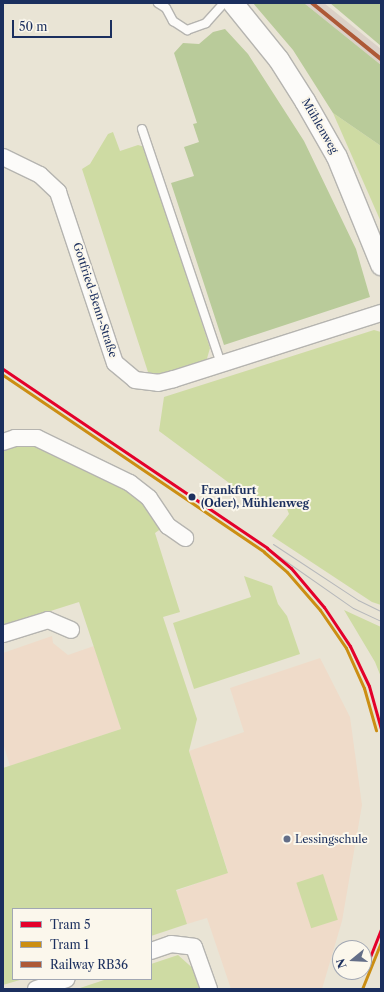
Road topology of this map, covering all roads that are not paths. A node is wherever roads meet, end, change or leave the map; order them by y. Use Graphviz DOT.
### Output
graph roads {
  1 [pos="158,3"];
  2 [pos="224,3"];
  3 [pos="233,3"];
  4 [pos="142,129"];
  5 [pos="3,157"];
  6 [pos="381,264"];
  7 [pos="381,313"];
  8 [pos="222,364"];
  9 [pos="3,442"];
  10 [pos="185,538"];
  11 [pos="71,630"];
  12 [pos="3,634"];
  13 [pos="152,950"];
  14 [pos="63,980"];
  15 [pos="36,989"];
  16 [pos="209,989"];
  1 -- 2 [label="lane"];
  3 -- 6 [label="street, Mühlenweg"];
  4 -- 8 [label="lane"];
  5 -- 8 [label="street, Gottfried-Benn-Straße"];
  7 -- 8 [label="street, Gottfried-Benn-Straße"];
  9 -- 10 [label="street"];
  11 -- 12 [label="street"];
  13 -- 16 [label="street"];
  14 -- 15 [label="street"];
}
